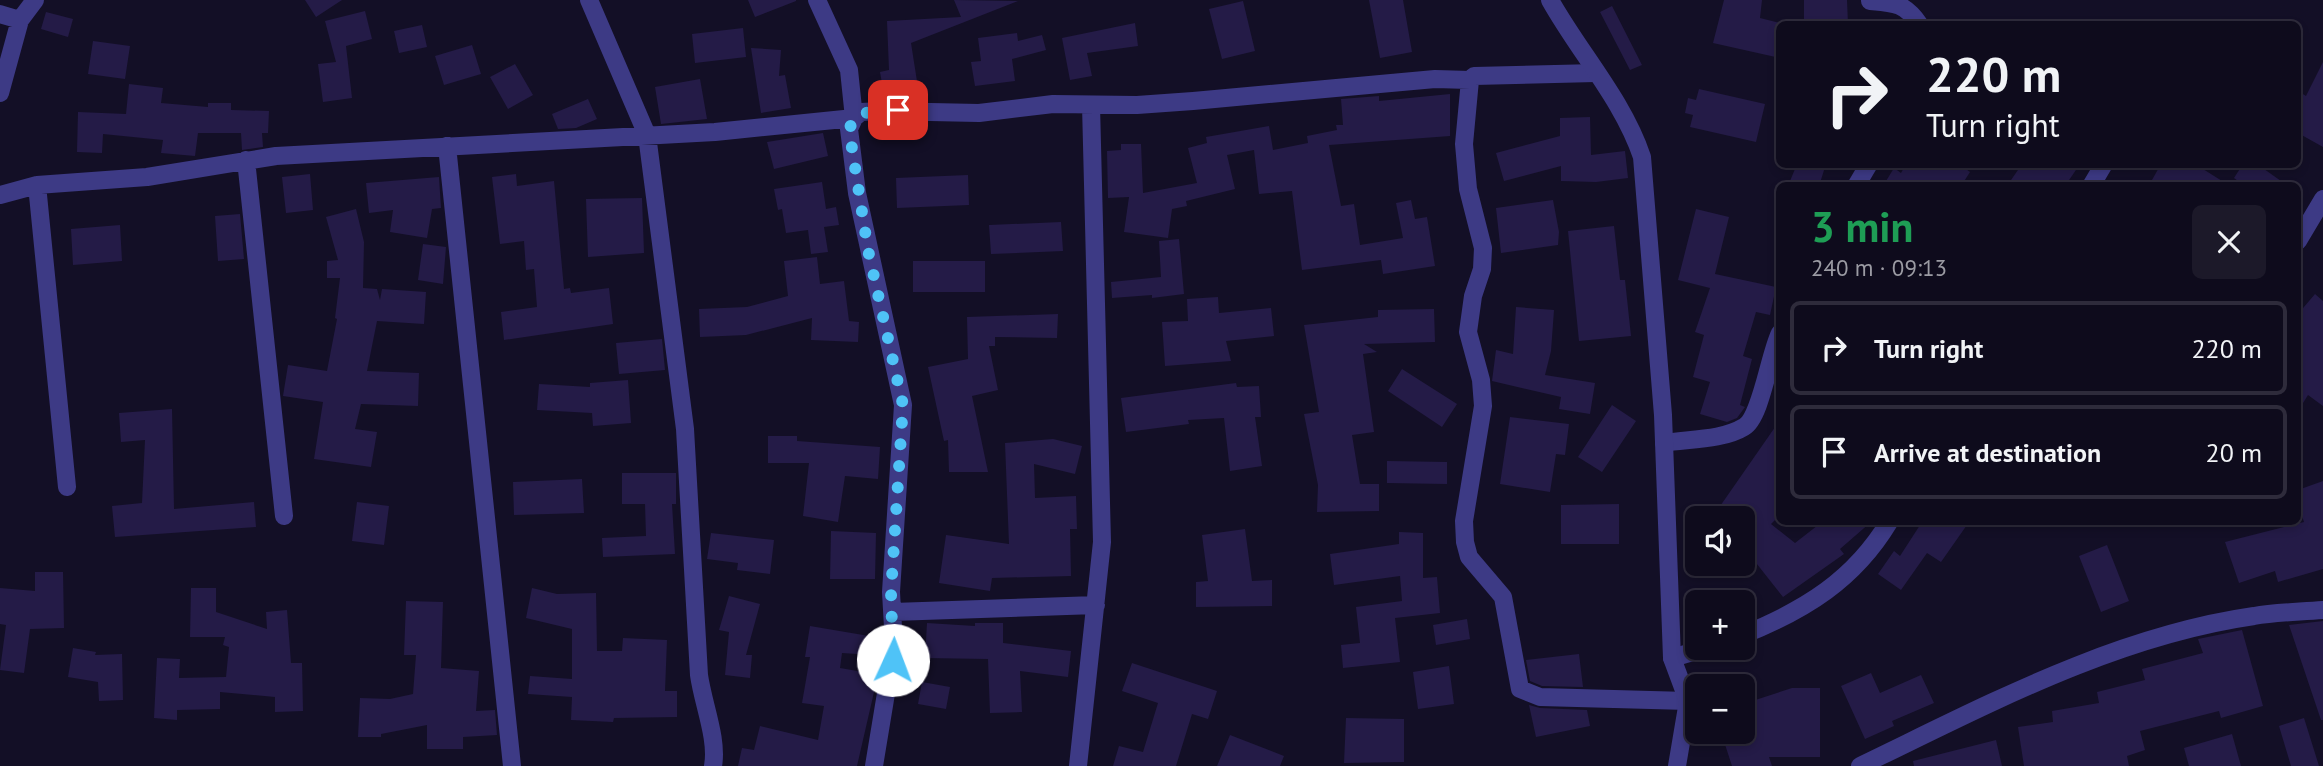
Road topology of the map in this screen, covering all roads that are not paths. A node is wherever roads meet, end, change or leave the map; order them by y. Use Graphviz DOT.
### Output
graph roads {
  1 [pos="35,0"];
  2 [pos="589,0"];
  3 [pos="817,0"];
  4 [pos="1550,0"];
  5 [pos="1870,1"];
  6 [pos="0,14"];
  7 [pos="20,20"];
  8 [pos="1917,21"];
  9 [pos="1596,73"];
  10 [pos="1470,80"];
  11 [pos="0,93"];
  12 [pos="1091,105"];
  13 [pos="854,118"];
  14 [pos="648,135"];
  15 [pos="447,146"];
  16 [pos="246,160"];
  17 [pos="37,185"];
  18 [pos="0,195"];
  19 [pos="2323,199"];
  20 [pos="2301,236"];
  21 [pos="1776,340"];
  22 [pos="1664,443"];
  23 [pos="67,487"];
  24 [pos="284,516"];
  25 [pos="1887,525"];
  26 [pos="1096,605"];
  27 [pos="2323,610"];
  28 [pos="893,612"];
  29 [pos="1755,630"];
  30 [pos="1685,655"];
  31 [pos="1672,659"];
  32 [pos="1685,693"];
  33 [pos="1685,701"];
  34 [pos="1685,719"];
  35 [pos="512,766"];
  36 [pos="713,766"];
  37 [pos="874,766"];
  38 [pos="1079,766"];
  39 [pos="1677,766"];
  40 [pos="1860,766"];
  1 -- 7 [label="street"];
  2 -- 14 [label="street"];
  3 -- 13 [label="street"];
  4 -- 9 [label="street"];
  5 -- 8 [label="street"];
  6 -- 7 [label="street"];
  7 -- 11 [label="street"];
  9 -- 10 [label="street"];
  9 -- 22 [label="street"];
  10 -- 12 [label="street"];
  10 -- 33 [label="street"];
  12 -- 13 [label="street"];
  12 -- 26 [label="street"];
  13 -- 14 [label="street"];
  13 -- 28 [label="street"];
  14 -- 15 [label="street"];
  14 -- 36 [label="street"];
  15 -- 16 [label="street"];
  15 -- 35 [label="street"];
  16 -- 17 [label="street"];
  16 -- 24 [label="street"];
  17 -- 18 [label="street"];
  17 -- 23 [label="street"];
  19 -- 20 [label="street"];
  21 -- 22 [label="street"];
  22 -- 31 [label="street"];
  25 -- 29 [label="street"];
  26 -- 28 [label="street"];
  26 -- 38 [label="street"];
  27 -- 40 [label="street"];
  28 -- 37 [label="street"];
  30 -- 31 [label="street"];
  31 -- 32 [label="street"];
  34 -- 39 [label="street"];
}
